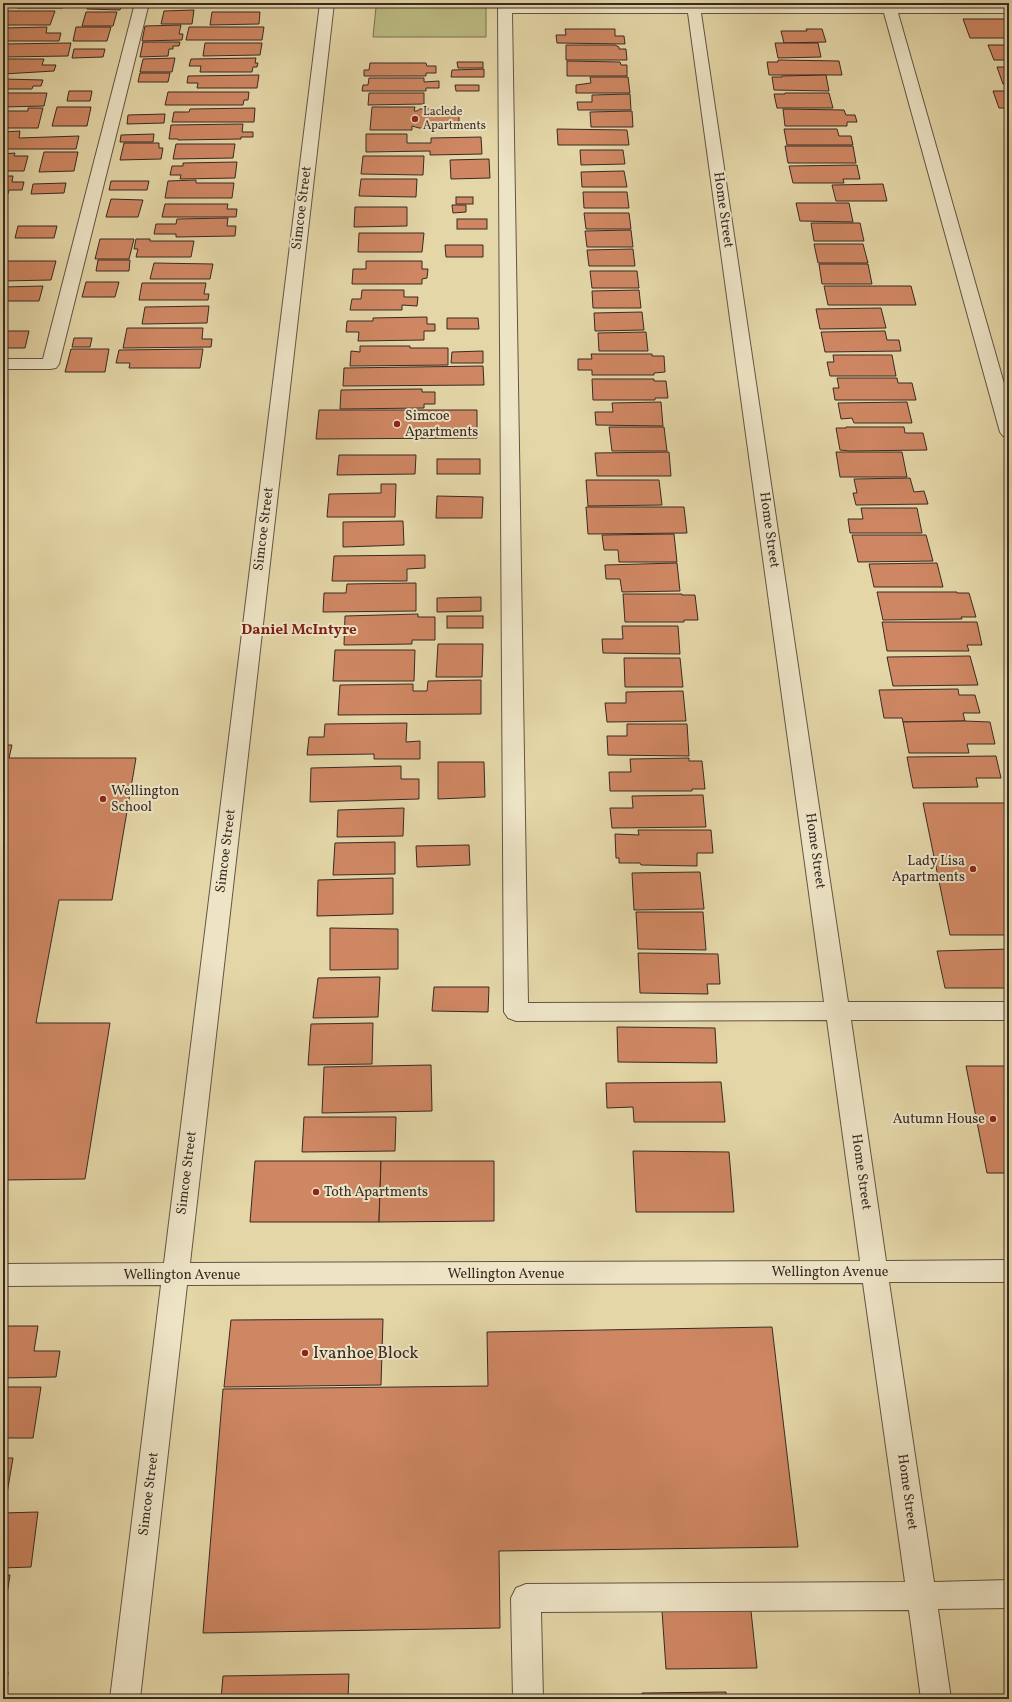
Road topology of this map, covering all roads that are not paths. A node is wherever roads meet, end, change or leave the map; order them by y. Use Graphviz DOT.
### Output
graph roads {
  1 [pos="142,3"];
  2 [pos="327,3"];
  3 [pos="694,6"];
  4 [pos="890,9"];
  5 [pos="1009,9"];
  6 [pos="3,364"];
  7 [pos="1009,432"];
  8 [pos="1009,1011"];
  9 [pos="838,1012"];
  10 [pos="1009,1271"];
  11 [pos="875,1272"];
  12 [pos="3,1275"];
  13 [pos="175,1275"];
  14 [pos="1009,1594"];
  15 [pos="922,1596"];
  16 [pos="125,1699"];
  17 [pos="528,1699"];
  18 [pos="936,1699"];
  1 -- 6 [label="street"];
  2 -- 13 [label="street, Simcoe Street"];
  3 -- 4 [label="street"];
  3 -- 9 [label="street, Home Street"];
  3 -- 9 [label="street"];
  4 -- 5 [label="street"];
  4 -- 7 [label="street"];
  8 -- 9 [label="street"];
  9 -- 11 [label="street, Home Street"];
  10 -- 11 [label="street, Wellington Avenue"];
  11 -- 13 [label="street, Wellington Avenue"];
  11 -- 15 [label="street, Home Street"];
  12 -- 13 [label="street, Wellington Avenue"];
  13 -- 16 [label="street, Simcoe Street"];
  14 -- 15 [label="street"];
  15 -- 17 [label="street"];
  15 -- 18 [label="street, Home Street"];
}
